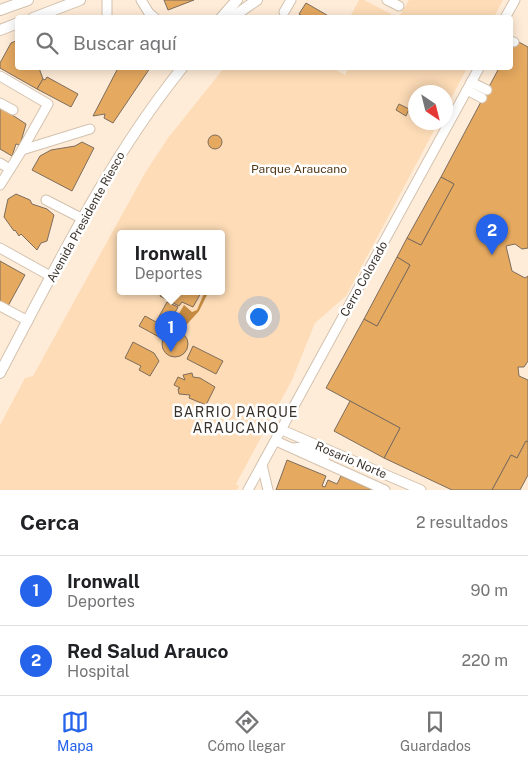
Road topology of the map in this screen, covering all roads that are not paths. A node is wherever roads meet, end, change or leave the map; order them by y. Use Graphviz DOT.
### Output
graph roads {
  1 [pos="28,0"];
  2 [pos="80,0"];
  3 [pos="107,0"];
  4 [pos="141,0"];
  5 [pos="238,0"];
  6 [pos="257,0"];
  7 [pos="291,0"];
  8 [pos="387,0"];
  9 [pos="515,0"];
  10 [pos="14,3"];
  11 [pos="399,6"];
  12 [pos="0,10"];
  13 [pos="284,12"];
  14 [pos="41,15"];
  15 [pos="108,15"];
  16 [pos="150,15"];
  17 [pos="224,15"];
  18 [pos="235,15"];
  19 [pos="507,15"];
  20 [pos="15,24"];
  21 [pos="0,30"];
  22 [pos="180,70"];
  23 [pos="478,70"];
  24 [pos="0,76"];
  25 [pos="469,86"];
  26 [pos="485,94"];
  27 [pos="0,103"];
  28 [pos="12,110"];
  29 [pos="90,129"];
  30 [pos="22,150"];
  31 [pos="0,163"];
  32 [pos="10,169"];
  33 [pos="0,185"];
  34 [pos="46,200"];
  35 [pos="83,220"];
  36 [pos="0,248"];
  37 [pos="52,277"];
  38 [pos="0,306"];
  39 [pos="28,321"];
  40 [pos="0,373"];
  41 [pos="282,430"];
  42 [pos="276,441"];
  43 [pos="290,448"];
  44 [pos="329,454"];
  45 [pos="262,465"];
  46 [pos="366,472"];
  47 [pos="248,490"];
  48 [pos="268,490"];
  49 [pos="385,490"];
  50 [pos="420,490"];
  1 -- 10 [label="main road"];
  2 -- 14 [label="main road"];
  3 -- 15 [label="street"];
  4 -- 16 [label="street"];
  5 -- 17 [label="main road"];
  6 -- 18 [label="main road"];
  7 -- 13 [label="street"];
  8 -- 11 [label="street"];
  9 -- 19 [label="street"];
  10 -- 12 [label="main road"];
  20 -- 21 [label="main road"];
  22 -- 35 [label="main road, Avenida Presidente Riesco"];
  23 -- 25 [label="street, Cerro Colorado"];
  24 -- 30 [label="street"];
  25 -- 26 [label="street"];
  25 -- 41 [label="street, Cerro Colorado"];
  27 -- 28 [label="street"];
  29 -- 30 [label="street"];
  30 -- 32 [label="street"];
  31 -- 32 [label="street"];
  32 -- 33 [label="street"];
  34 -- 35 [label="street"];
  35 -- 37 [label="main road, Avenida Presidente Riesco"];
  36 -- 37 [label="street"];
  37 -- 39 [label="main road, Avenida Presidente Riesco"];
  38 -- 39 [label="street"];
  39 -- 40 [label="main road, Avenida Presidente Riesco"];
  41 -- 42 [label="street, Cerro Colorado"];
  41 -- 44 [label="street, Rosario Norte"];
  42 -- 43 [label="street, Rosario Norte"];
  42 -- 45 [label="street, Cerro Colorado"];
  43 -- 44 [label="street"];
  43 -- 49 [label="street, Rosario Norte"];
  44 -- 46 [label="street"];
  44 -- 50 [label="street, Rosario Norte"];
  45 -- 47 [label="street, Cerro Colorado"];
  45 -- 48 [label="street"];
}
